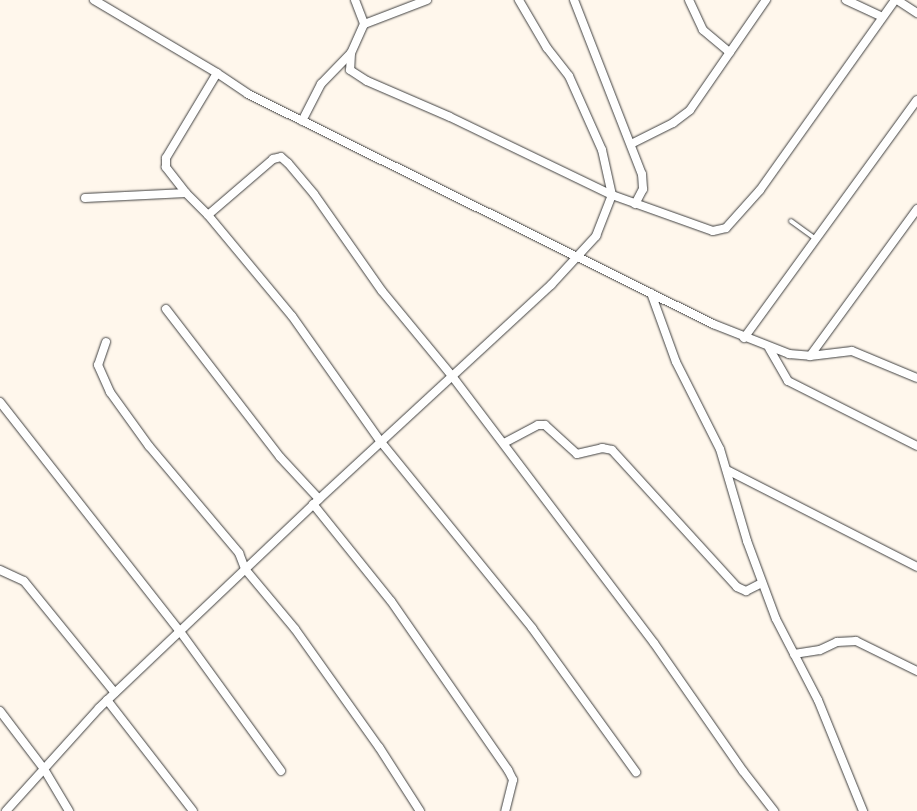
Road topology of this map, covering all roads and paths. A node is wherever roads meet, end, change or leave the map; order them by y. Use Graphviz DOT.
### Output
graph roads {
  1 [pos="94,0"];
  2 [pos="355,0"];
  3 [pos="427,0"];
  4 [pos="519,0"];
  5 [pos="574,0"];
  6 [pos="689,0"];
  7 [pos="766,0"];
  8 [pos="846,0"];
  9 [pos="896,0"];
  10 [pos="917,13"];
  11 [pos="882,17"];
  12 [pos="364,24"];
  13 [pos="351,52"];
  14 [pos="730,53"];
  15 [pos="333,70"];
  16 [pos="350,70"];
  17 [pos="217,72"];
  18 [pos="917,100"];
  19 [pos="302,121"];
  20 [pos="631,144"];
  21 [pos="186,193"];
  22 [pos="612,195"];
  23 [pos="85,198"];
  24 [pos="635,204"];
  25 [pos="917,210"];
  26 [pos="208,215"];
  27 [pos="791,221"];
  28 [pos="818,240"];
  29 [pos="580,258"];
  30 [pos="651,293"];
  31 [pos="166,310"];
  32 [pos="744,338"];
  33 [pos="106,342"];
  34 [pos="769,348"];
  35 [pos="810,356"];
  36 [pos="452,376"];
  37 [pos="917,377"];
  38 [pos="0,402"];
  39 [pos="381,442"];
  40 [pos="504,443"];
  41 [pos="917,446"];
  42 [pos="727,470"];
  43 [pos="316,501"];
  44 [pos="917,567"];
  45 [pos="245,569"];
  46 [pos="0,570"];
  47 [pos="762,583"];
  48 [pos="179,630"];
  49 [pos="794,654"];
  50 [pos="917,670"];
  51 [pos="115,693"];
  52 [pos="107,700"];
  53 [pos="0,711"];
  54 [pos="44,769"];
  55 [pos="281,771"];
  56 [pos="636,772"];
  57 [pos="6,811"];
  58 [pos="69,811"];
  59 [pos="193,811"];
  60 [pos="420,811"];
  61 [pos="505,811"];
  62 [pos="774,811"];
  63 [pos="863,811"];
  1 -- 17 [label="street"];
  2 -- 12 [label="street"];
  3 -- 12 [label="street"];
  4 -- 22 [label="street"];
  5 -- 20 [label="street"];
  6 -- 14 [label="street"];
  7 -- 14 [label="street"];
  8 -- 11 [label="street"];
  9 -- 10 [label="street"];
  9 -- 11 [label="street"];
  11 -- 24 [label="street"];
  12 -- 13 [label="street"];
  13 -- 15 [label="street"];
  13 -- 16 [label="street"];
  14 -- 20 [label="street"];
  15 -- 16 [label="street"];
  15 -- 19 [label="street"];
  16 -- 22 [label="street"];
  17 -- 19 [label="street"];
  17 -- 21 [label="street"];
  18 -- 28 [label="street"];
  19 -- 29 [label="street"];
  20 -- 24 [label="street"];
  21 -- 23 [label="street"];
  21 -- 26 [label="street"];
  22 -- 24 [label="street"];
  22 -- 29 [label="street"];
  25 -- 35 [label="street"];
  26 -- 36 [label="street"];
  26 -- 39 [label="street"];
  27 -- 28 [label="lane"];
  28 -- 32 [label="street"];
  29 -- 30 [label="street"];
  29 -- 36 [label="street"];
  30 -- 32 [label="street"];
  30 -- 42 [label="street"];
  31 -- 43 [label="street"];
  32 -- 34 [label="street"];
  33 -- 45 [label="street"];
  34 -- 35 [label="street"];
  34 -- 41 [label="street"];
  35 -- 37 [label="street"];
  36 -- 39 [label="street"];
  36 -- 40 [label="street"];
  38 -- 48 [label="street"];
  39 -- 43 [label="street"];
  39 -- 56 [label="street"];
  40 -- 47 [label="street"];
  40 -- 62 [label="street"];
  42 -- 44 [label="street"];
  42 -- 47 [label="street"];
  43 -- 45 [label="street"];
  43 -- 61 [label="street"];
  45 -- 48 [label="street"];
  45 -- 60 [label="street"];
  46 -- 51 [label="street"];
  47 -- 49 [label="street"];
  48 -- 51 [label="street"];
  48 -- 55 [label="street"];
  49 -- 50 [label="street"];
  49 -- 63 [label="street"];
  51 -- 52 [label="street"];
  52 -- 54 [label="street"];
  52 -- 59 [label="street"];
  53 -- 54 [label="street"];
  54 -- 57 [label="street"];
  54 -- 58 [label="street"];
}
